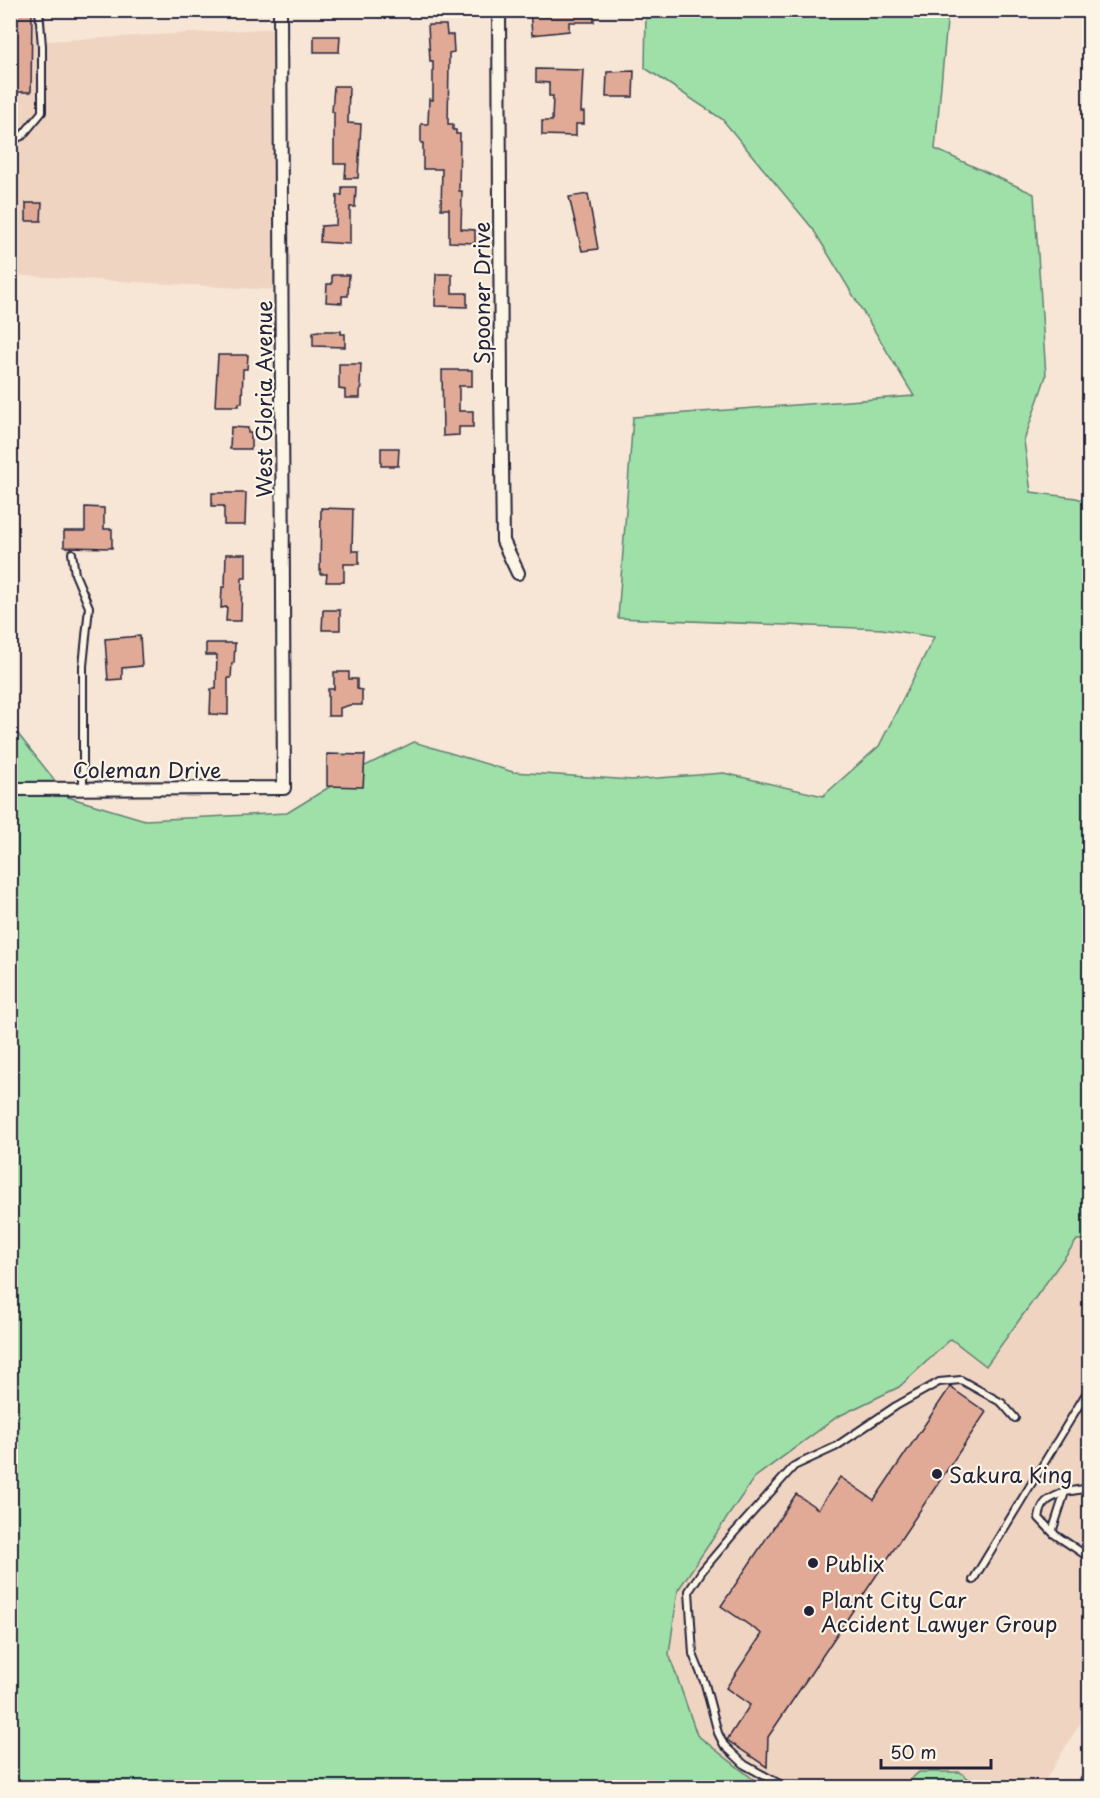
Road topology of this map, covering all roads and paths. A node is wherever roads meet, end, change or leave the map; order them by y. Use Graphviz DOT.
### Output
graph roads {
  1 [pos="39,10"];
  2 [pos="280,10"];
  3 [pos="499,10"];
  4 [pos="10,141"];
  5 [pos="72,553"];
  6 [pos="518,573"];
  7 [pos="83,788"];
  8 [pos="284,788"];
  9 [pos="10,789"];
  10 [pos="1089,1387"];
  11 [pos="1015,1418"];
  12 [pos="1089,1488"];
  13 [pos="1065,1492"];
  14 [pos="1054,1533"];
  15 [pos="1089,1558"];
  16 [pos="973,1580"];
  17 [pos="1089,1782"];
  18 [pos="783,1786"];
  19 [pos="1086,1788"];
  1 -- 4 [label="lane"];
  2 -- 8 [label="street, West Gloria Avenue"];
  3 -- 6 [label="street, Spooner Drive"];
  5 -- 7 [label="lane"];
  7 -- 8 [label="street, Coleman Drive"];
  7 -- 9 [label="street, Coleman Drive"];
  10 -- 16 [label="lane"];
  11 -- 18 [label="lane"];
  12 -- 13 [label="lane"];
  13 -- 14 [label="lane"];
  13 -- 14 [label="lane"];
  14 -- 15 [label="lane"];
  17 -- 19 [label="main road"];
}
